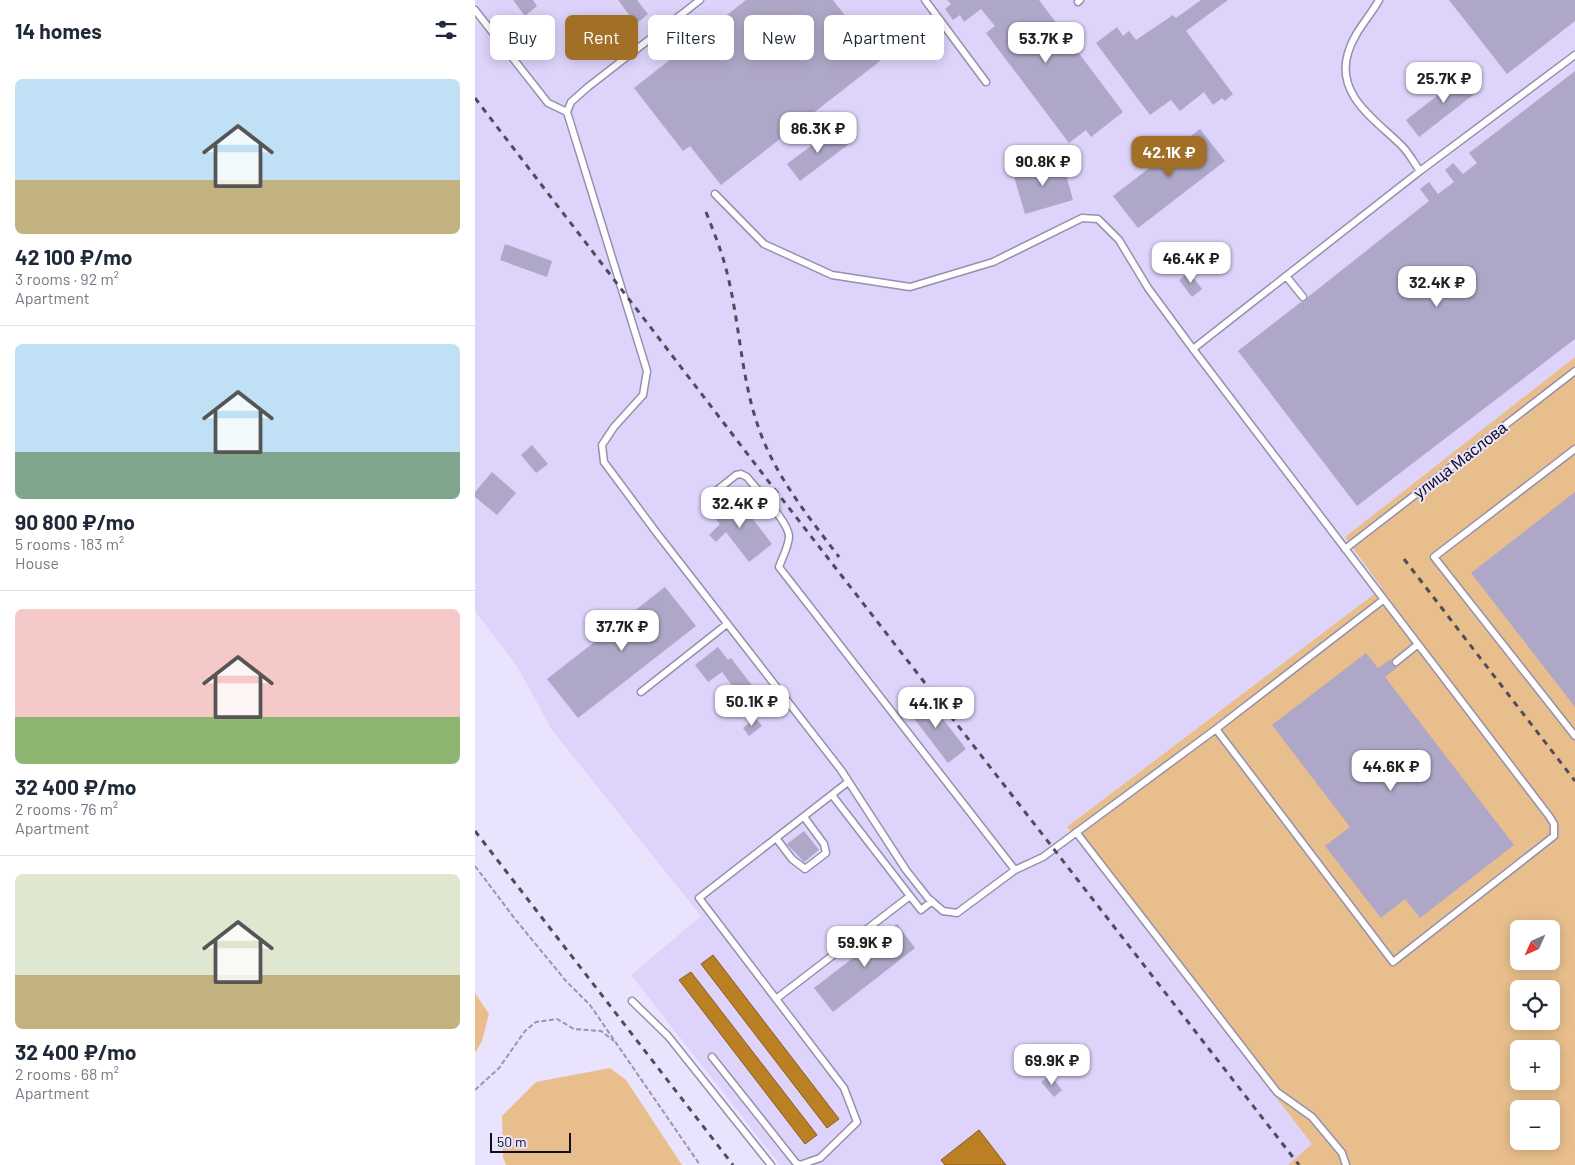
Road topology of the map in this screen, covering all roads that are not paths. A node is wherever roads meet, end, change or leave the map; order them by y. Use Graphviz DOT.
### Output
graph roads {
  1 [pos="700,0"];
  2 [pos="925,0"];
  3 [pos="1379,0"];
  4 [pos="475,10"];
  5 [pos="1575,55"];
  6 [pos="986,82"];
  7 [pos="567,112"];
  8 [pos="1420,171"];
  9 [pos="715,194"];
  10 [pos="1286,276"];
  11 [pos="1303,297"];
  12 [pos="1193,349"];
  13 [pos="1575,371"];
  14 [pos="1575,448"];
  15 [pos="711,495"];
  16 [pos="1345,549"];
  17 [pos="1383,600"];
  18 [pos="727,624"];
  19 [pos="1417,645"];
  20 [pos="1396,662"];
  21 [pos="641,692"];
  22 [pos="1216,729"];
  23 [pos="1575,736"];
  24 [pos="848,782"];
  25 [pos="832,795"];
  26 [pos="804,816"];
  27 [pos="1076,832"];
  28 [pos="776,838"];
  29 [pos="1015,870"];
  30 [pos="909,896"];
  31 [pos="932,902"];
  32 [pos="776,999"];
  33 [pos="632,1001"];
  34 [pos="711,1057"];
  35 [pos="771,1165"];
  36 [pos="1346,1165"];
  1 -- 7 [label="lane"];
  2 -- 6 [label="lane"];
  3 -- 8 [label="lane"];
  4 -- 7 [label="lane"];
  5 -- 8 [label="lane"];
  7 -- 18 [label="lane"];
  8 -- 10 [label="lane"];
  9 -- 12 [label="lane"];
  10 -- 11 [label="lane"];
  10 -- 12 [label="lane"];
  12 -- 16 [label="lane"];
  13 -- 16 [label="lane, улица Маслова"];
  14 -- 23 [label="lane"];
  15 -- 29 [label="lane"];
  16 -- 17 [label="lane"];
  17 -- 19 [label="lane"];
  17 -- 22 [label="lane"];
  18 -- 21 [label="lane"];
  18 -- 24 [label="lane"];
  19 -- 20 [label="lane"];
  19 -- 22 [label="lane"];
  22 -- 27 [label="lane"];
  24 -- 25 [label="lane"];
  24 -- 31 [label="lane"];
  25 -- 26 [label="lane"];
  25 -- 30 [label="lane"];
  26 -- 28 [label="lane"];
  26 -- 28 [label="lane"];
  27 -- 29 [label="lane"];
  27 -- 36 [label="lane"];
  28 -- 32 [label="lane"];
  29 -- 31 [label="lane"];
  30 -- 31 [label="lane"];
  30 -- 32 [label="lane"];
  32 -- 34 [label="lane"];
  33 -- 35 [label="lane"];
}
